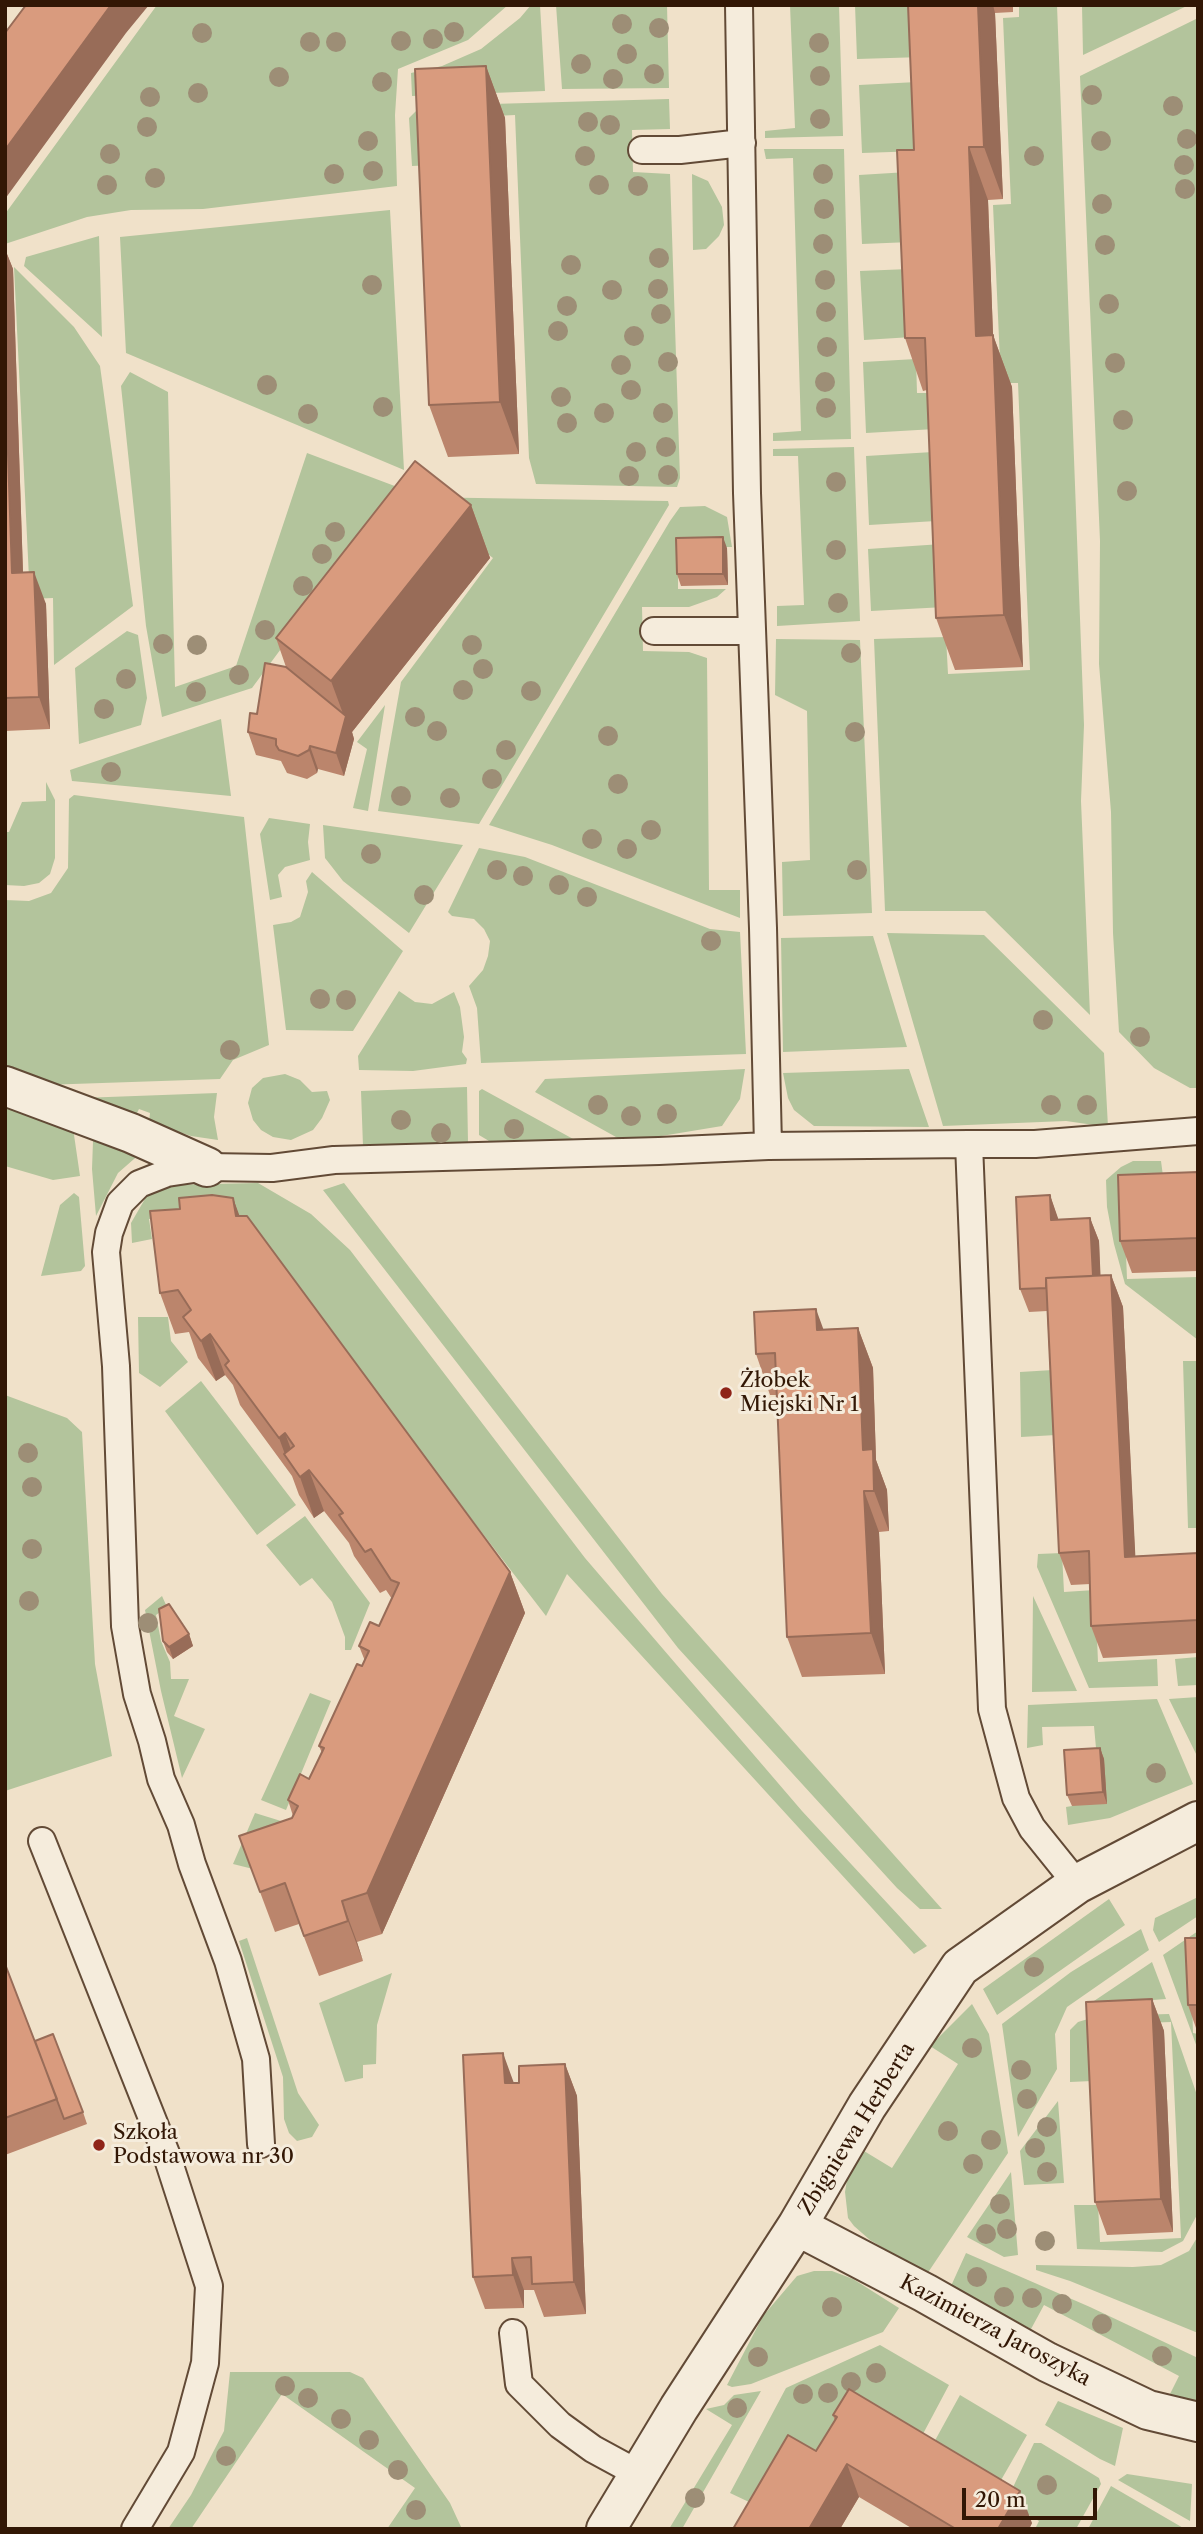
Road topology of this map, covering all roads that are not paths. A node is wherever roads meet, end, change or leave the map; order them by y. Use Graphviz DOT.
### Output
graph roads {
  1 [pos="739,5"];
  2 [pos="742,143"];
  3 [pos="642,150"];
  4 [pos="654,631"];
  5 [pos="751,631"];
  6 [pos="5,1086"];
  7 [pos="1198,1131"];
  8 [pos="969,1144"];
  9 [pos="768,1146"];
  10 [pos="207,1167"];
  11 [pos="1198,1821"];
  12 [pos="42,1841"];
  13 [pos="1077,1884"];
  14 [pos="261,2144"];
  15 [pos="797,2226"];
  16 [pos="513,2333"];
  17 [pos="1198,2422"];
  18 [pos="639,2474"];
  19 [pos="135,2529"];
  20 [pos="606,2529"];
  1 -- 2 [label="lane"];
  2 -- 3 [label="lane"];
  2 -- 5 [label="lane"];
  4 -- 5 [label="lane"];
  5 -- 9 [label="lane"];
  6 -- 10 [label="street"];
  7 -- 8 [label="lane"];
  8 -- 9 [label="lane"];
  8 -- 13 [label="lane"];
  9 -- 10 [label="lane"];
  10 -- 14 [label="lane"];
  11 -- 13 [label="street, Zbigniewa Herberta"];
  12 -- 19 [label="lane"];
  13 -- 15 [label="street, Zbigniewa Herberta"];
  15 -- 17 [label="street, Kazimierza Jaroszyka"];
  15 -- 18 [label="street, Zbigniewa Herberta"];
  16 -- 18 [label="lane"];
  18 -- 20 [label="street, Zbigniewa Herberta"];
}
